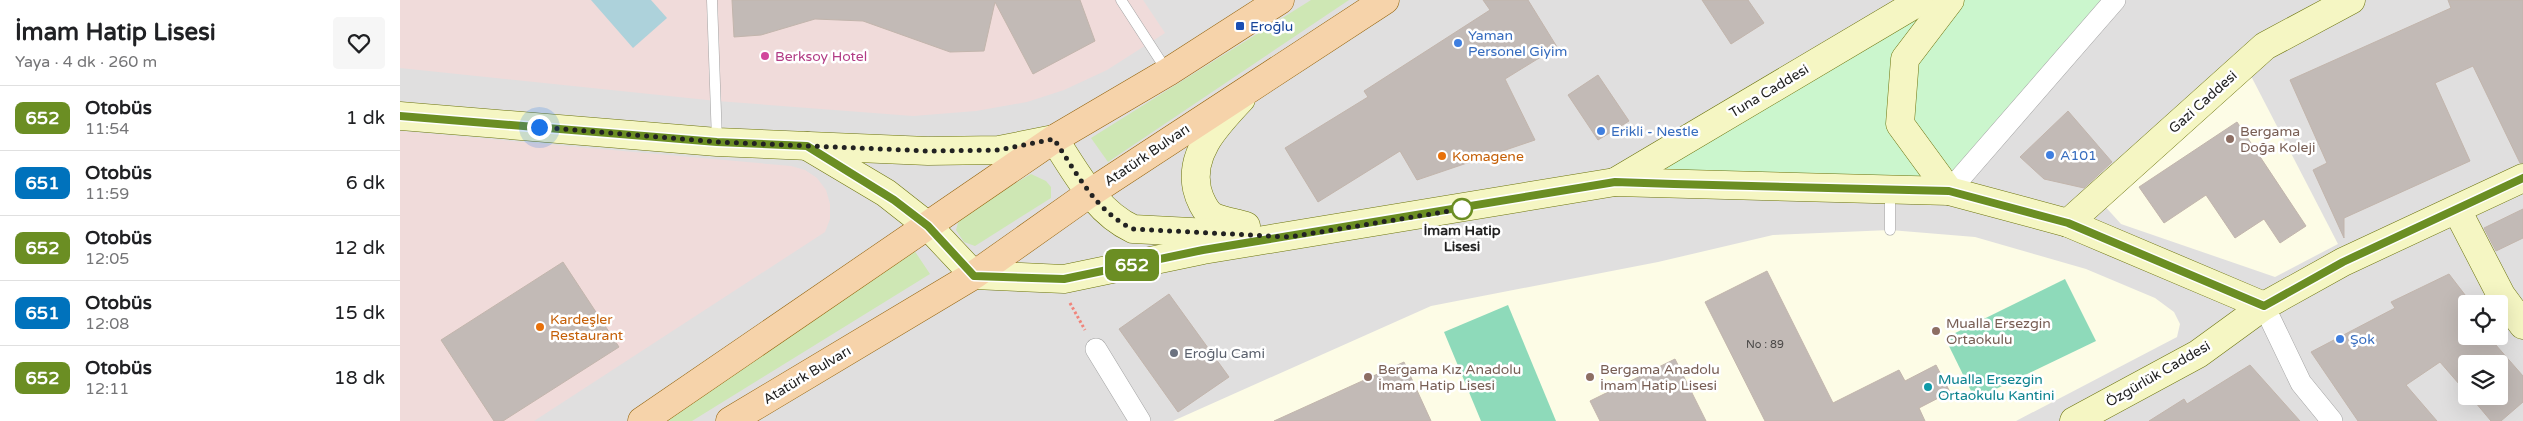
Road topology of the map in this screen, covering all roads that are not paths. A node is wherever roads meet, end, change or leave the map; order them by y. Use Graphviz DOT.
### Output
graph roads {
  1 [pos="712,0"];
  2 [pos="1122,0"];
  3 [pos="1280,0"];
  4 [pos="1385,0"];
  5 [pos="1922,0"];
  6 [pos="1950,0"];
  7 [pos="2115,0"];
  8 [pos="2351,0"];
  9 [pos="1168,72"];
  10 [pos="1255,83"];
  11 [pos="400,116"];
  12 [pos="1054,139"];
  13 [pos="717,142"];
  14 [pos="807,146"];
  15 [pos="2523,178"];
  16 [pos="1615,182"];
  17 [pos="1890,189"];
  18 [pos="1949,191"];
  19 [pos="1090,193"];
  20 [pos="2457,210"];
  21 [pos="2068,223"];
  22 [pos="928,226"];
  23 [pos="1890,230"];
  24 [pos="1289,237"];
  25 [pos="974,276"];
  26 [pos="2264,306"];
  27 [pos="2523,326"];
  28 [pos="1096,349"];
  29 [pos="642,421"];
  30 [pos="730,421"];
  31 [pos="1140,421"];
  32 [pos="2074,421"];
  33 [pos="2332,421"];
  1 -- 13 [label="lane"];
  2 -- 9 [label="lane"];
  3 -- 9 [label="main road"];
  4 -- 10 [label="main road, Atatürk Bulvarı"];
  5 -- 16 [label="main road, Tuna Caddesi"];
  6 -- 18 [label="main road"];
  7 -- 18 [label="street"];
  8 -- 21 [label="main road, Gazi Caddesi"];
  9 -- 12 [label="main road"];
  10 -- 19 [label="main road, Atatürk Bulvarı"];
  10 -- 24 [label="main road"];
  11 -- 13 [label="main road"];
  12 -- 14 [label="main road"];
  12 -- 19 [label="main road, Tuna Caddesi"];
  12 -- 22 [label="main road"];
  13 -- 14 [label="main road"];
  14 -- 22 [label="main road"];
  15 -- 20 [label="main road, Özgürlük Caddesi"];
  16 -- 17 [label="main road, Tuna Caddesi"];
  16 -- 24 [label="main road, Tuna Caddesi"];
  17 -- 18 [label="main road, Tuna Caddesi"];
  17 -- 23 [label="lane"];
  18 -- 21 [label="main road, Tuna Caddesi"];
  19 -- 24 [label="main road, Tuna Caddesi"];
  19 -- 25 [label="main road, Atatürk Bulvarı"];
  20 -- 26 [label="main road, Özgürlük Caddesi"];
  20 -- 27 [label="main road"];
  21 -- 26 [label="main road, Tuna Caddesi"];
  22 -- 25 [label="main road"];
  22 -- 29 [label="main road"];
  24 -- 25 [label="main road, Tuna Caddesi"];
  25 -- 30 [label="main road, Atatürk Bulvarı"];
  26 -- 32 [label="main road, Özgürlük Caddesi"];
  26 -- 33 [label="street"];
  28 -- 31 [label="street"];
}
